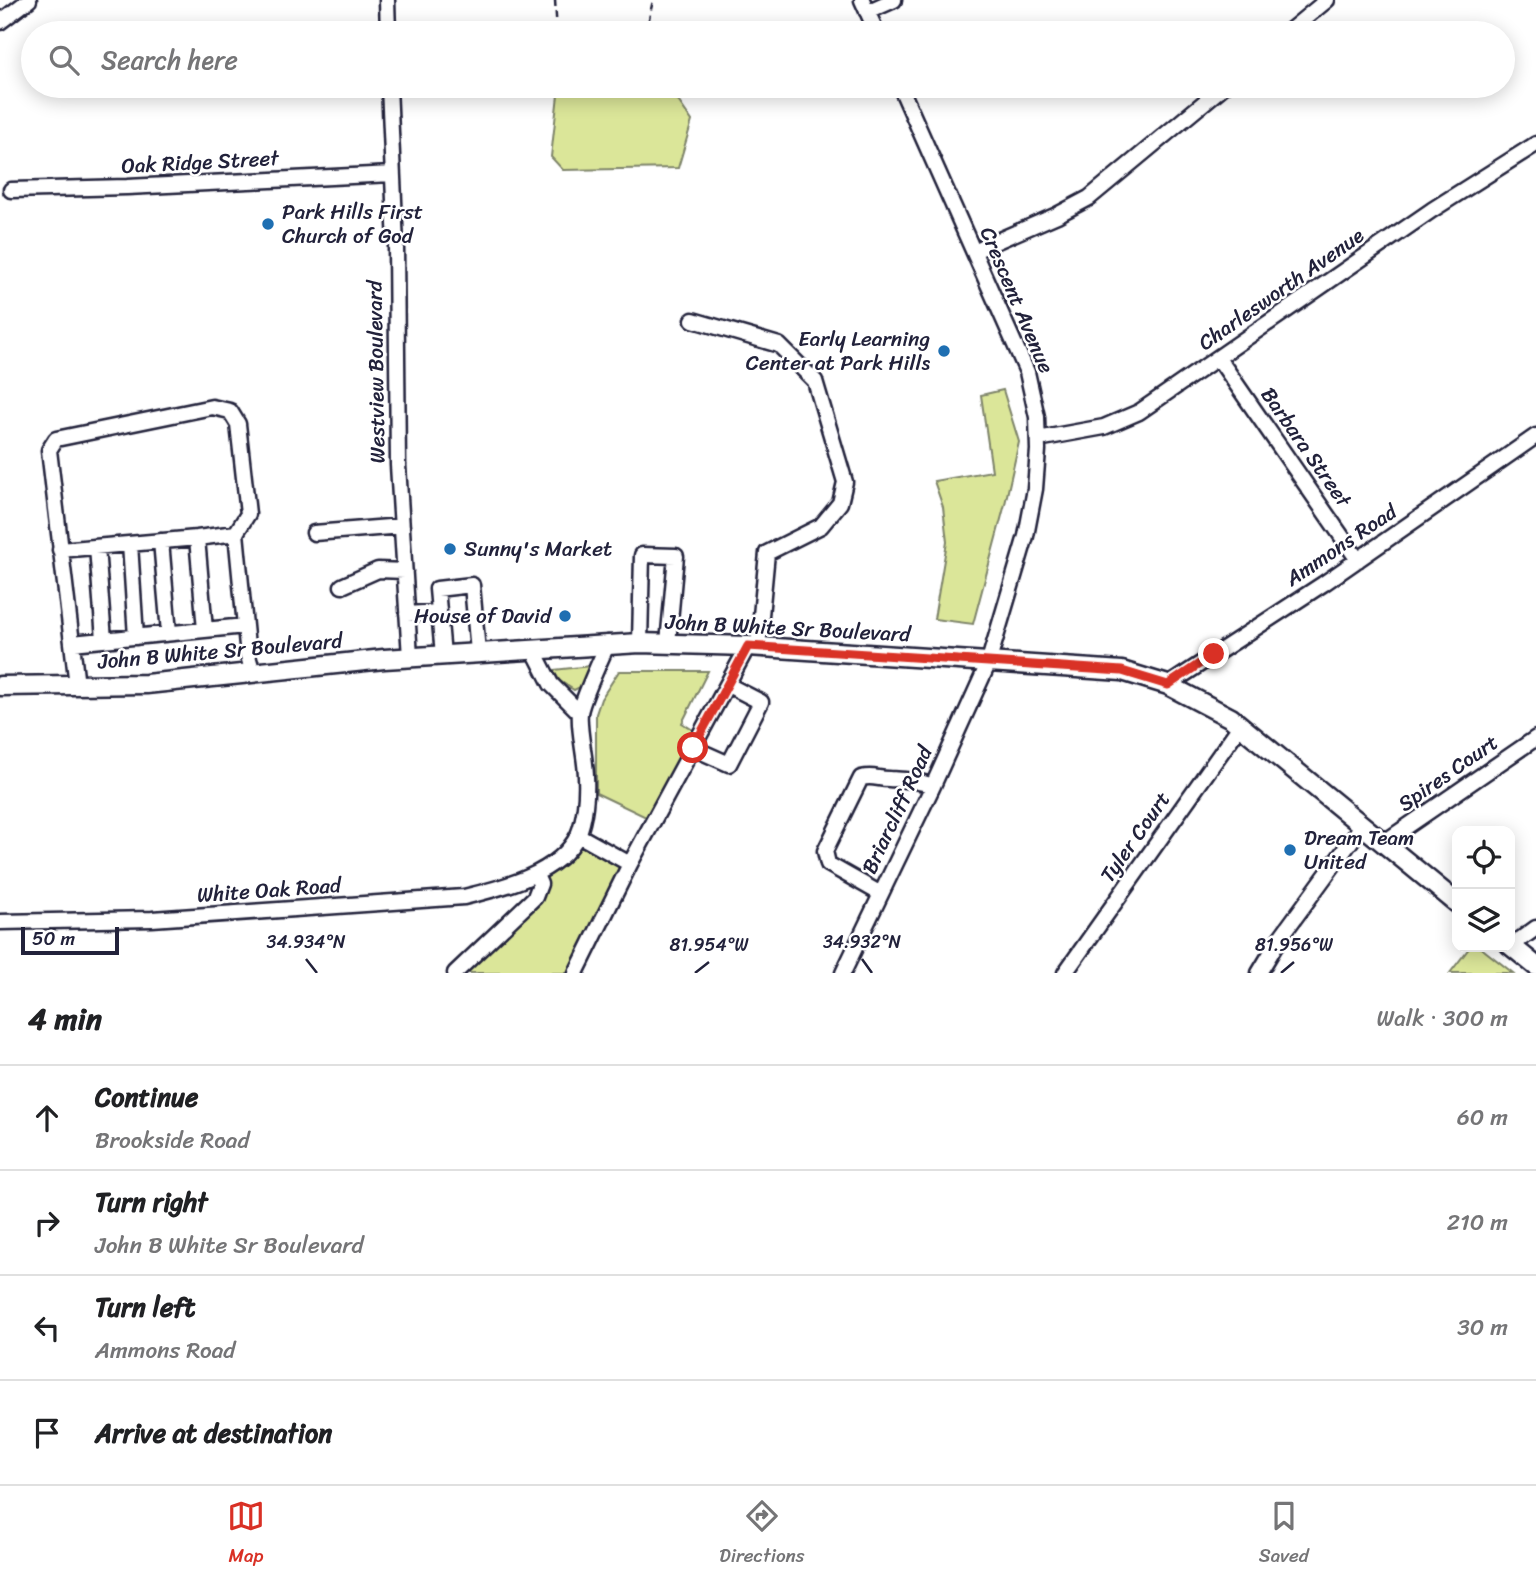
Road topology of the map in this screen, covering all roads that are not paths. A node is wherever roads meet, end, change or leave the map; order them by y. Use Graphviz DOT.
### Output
graph roads {
  1 [pos="29,0"];
  2 [pos="387,0"];
  3 [pos="894,0"];
  4 [pos="1327,0"];
  5 [pos="864,6"];
  6 [pos="388,21"];
  7 [pos="1302,21"];
  8 [pos="0,22"];
  9 [pos="389,98"];
  10 [pos="905,98"];
  11 [pos="1210,98"];
  12 [pos="1536,144"];
  13 [pos="392,174"];
  14 [pos="11,190"];
  15 [pos="974,251"];
  16 [pos="693,320"];
  17 [pos="1219,359"];
  18 [pos="1536,436"];
  19 [pos="1038,439"];
  20 [pos="402,526"];
  21 [pos="236,533"];
  22 [pos="314,533"];
  23 [pos="197,538"];
  24 [pos="161,541"];
  25 [pos="130,544"];
  26 [pos="97,547"];
  27 [pos="60,550"];
  28 [pos="1358,560"];
  29 [pos="405,572"];
  30 [pos="342,586"];
  31 [pos="439,612"];
  32 [pos="407,614"];
  33 [pos="245,626"];
  34 [pos="205,630"];
  35 [pos="169,634"];
  36 [pos="136,637"];
  37 [pos="104,640"];
  38 [pos="72,643"];
  39 [pos="608,643"];
  40 [pos="640,643"];
  41 [pos="668,643"];
  42 [pos="753,646"];
  43 [pos="533,649"];
  44 [pos="478,652"];
  45 [pos="443,655"];
  46 [pos="410,657"];
  47 [pos="988,664"];
  48 [pos="253,673"];
  49 [pos="728,685"];
  50 [pos="1168,685"];
  51 [pos="0,686"];
  52 [pos="77,686"];
  53 [pos="580,713"];
  54 [pos="1240,726"];
  55 [pos="1536,737"];
  56 [pos="693,748"];
  57 [pos="933,786"];
  58 [pos="1362,826"];
  59 [pos="578,835"];
  60 [pos="1383,844"];
  61 [pos="630,864"];
  62 [pos="536,875"];
  63 [pos="881,894"];
  64 [pos="1452,899"];
  65 [pos="0,922"];
  66 [pos="1536,928"];
  67 [pos="1515,942"];
  68 [pos="1515,949"];
  69 [pos="1536,966"];
  70 [pos="455,973"];
  71 [pos="576,973"];
  72 [pos="844,973"];
  73 [pos="1065,973"];
  74 [pos="1259,973"];
  1 -- 8 [label="street"];
  2 -- 6 [label="street"];
  3 -- 5 [label="street"];
  4 -- 7 [label="street"];
  9 -- 13 [label="street, Westview Boulevard"];
  10 -- 15 [label="street, Crescent Avenue"];
  11 -- 15 [label="street"];
  12 -- 17 [label="street, Charlesworth Avenue"];
  13 -- 14 [label="street, Oak Ridge Street"];
  13 -- 20 [label="street, Westview Boulevard"];
  15 -- 19 [label="street, Crescent Avenue"];
  16 -- 42 [label="street"];
  17 -- 19 [label="street, Charlesworth Avenue"];
  17 -- 28 [label="street, Barbara Street"];
  18 -- 28 [label="street, Ammons Road"];
  19 -- 47 [label="street, Crescent Avenue"];
  20 -- 22 [label="street"];
  20 -- 29 [label="street, Westview Boulevard"];
  21 -- 23 [label="street"];
  21 -- 27 [label="street"];
  21 -- 33 [label="street"];
  23 -- 24 [label="street"];
  23 -- 34 [label="street"];
  24 -- 25 [label="street"];
  24 -- 35 [label="street"];
  25 -- 26 [label="street"];
  25 -- 36 [label="street"];
  26 -- 27 [label="street"];
  26 -- 37 [label="street"];
  27 -- 38 [label="street"];
  28 -- 50 [label="street, Ammons Road"];
  29 -- 30 [label="street"];
  29 -- 32 [label="street, Westview Boulevard"];
  31 -- 32 [label="street"];
  31 -- 44 [label="street"];
  31 -- 45 [label="street"];
  32 -- 46 [label="street, Westview Boulevard"];
  33 -- 34 [label="street"];
  33 -- 48 [label="street"];
  34 -- 35 [label="street"];
  35 -- 36 [label="street"];
  36 -- 37 [label="street"];
  37 -- 38 [label="street"];
  38 -- 52 [label="street"];
  39 -- 40 [label="main road, John B White Sr Boulevard"];
  39 -- 43 [label="main road, John B White Sr Boulevard"];
  39 -- 53 [label="street"];
  40 -- 41 [label="main road, John B White Sr Boulevard"];
  40 -- 41 [label="street"];
  41 -- 42 [label="main road, John B White Sr Boulevard"];
  42 -- 47 [label="main road, John B White Sr Boulevard"];
  42 -- 49 [label="street"];
  43 -- 44 [label="main road, John B White Sr Boulevard"];
  43 -- 53 [label="street"];
  44 -- 45 [label="main road, John B White Sr Boulevard"];
  45 -- 46 [label="main road, John B White Sr Boulevard"];
  46 -- 48 [label="main road, John B White Sr Boulevard"];
  47 -- 50 [label="main road, John B White Sr Boulevard"];
  47 -- 57 [label="street, Briarcliff Road"];
  48 -- 52 [label="main road, John B White Sr Boulevard"];
  49 -- 56 [label="street"];
  49 -- 56 [label="street"];
  50 -- 54 [label="main road, John B White Sr Boulevard"];
  51 -- 52 [label="main road, John B White Sr Boulevard"];
  53 -- 59 [label="street"];
  54 -- 58 [label="main road, John B White Sr Boulevard"];
  54 -- 73 [label="street, Tyler Court"];
  55 -- 60 [label="street, Spires Court"];
  56 -- 61 [label="street"];
  57 -- 63 [label="street, Briarcliff Road"];
  57 -- 63 [label="street"];
  58 -- 60 [label="main road, John B White Sr Boulevard"];
  58 -- 74 [label="street"];
  59 -- 61 [label="street"];
  59 -- 62 [label="street"];
  60 -- 64 [label="main road, John B White Sr Boulevard"];
  61 -- 71 [label="street"];
  62 -- 65 [label="street, White Oak Road"];
  62 -- 70 [label="street"];
  63 -- 72 [label="street, Briarcliff Road"];
  66 -- 67 [label="street"];
  68 -- 69 [label="main road"];
}
